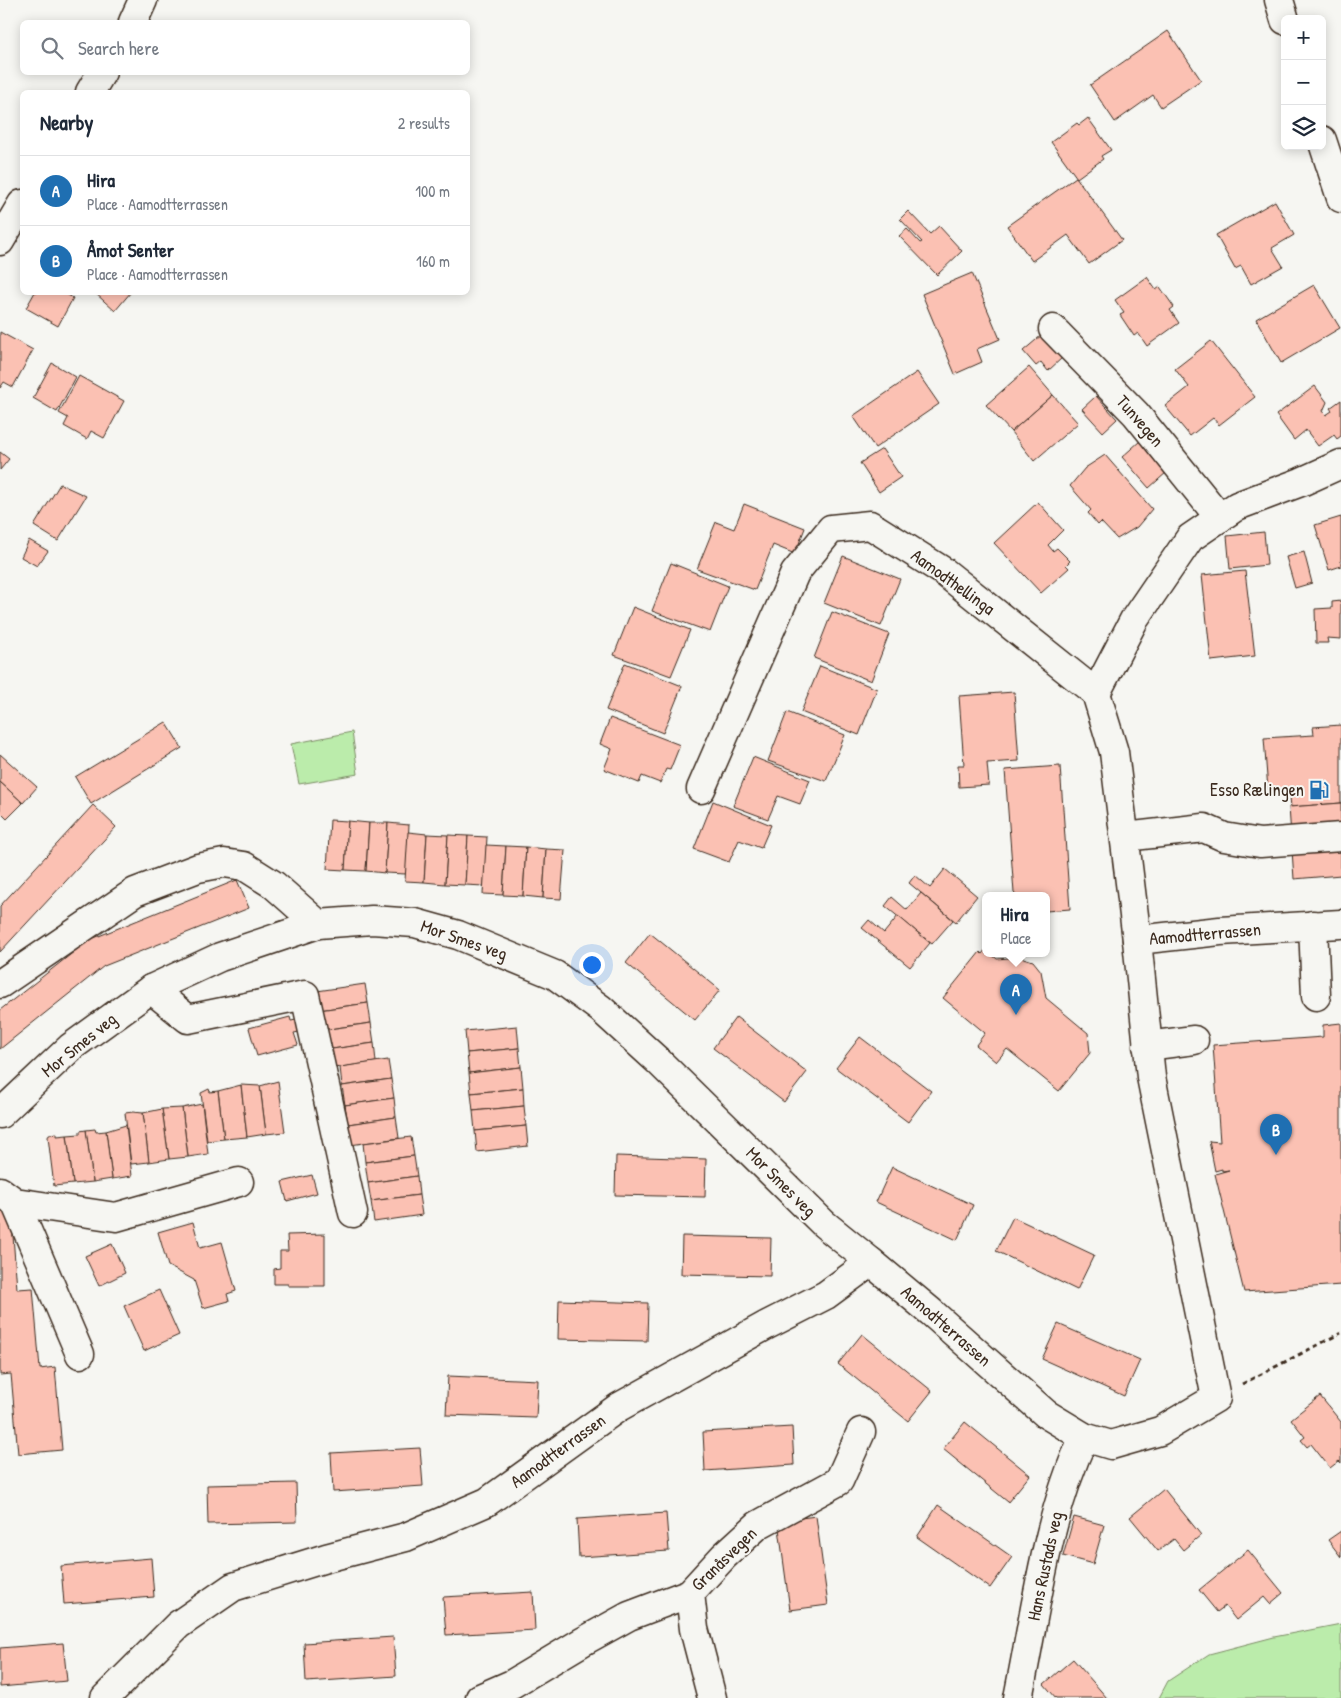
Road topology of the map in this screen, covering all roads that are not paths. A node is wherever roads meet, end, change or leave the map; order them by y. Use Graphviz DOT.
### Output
graph roads {
  1 [pos="143,0"];
  2 [pos="1279,0"];
  3 [pos="1284,15"];
  4 [pos="134,20"];
  5 [pos="100,75"];
  6 [pos="91,90"];
  7 [pos="1325,150"];
  8 [pos="1341,198"];
  9 [pos="20,207"];
  10 [pos="0,241"];
  11 [pos="1053,329"];
  12 [pos="1341,464"];
  13 [pos="1220,518"];
  14 [pos="1096,693"];
  15 [pos="701,789"];
  16 [pos="1125,837"];
  17 [pos="1341,837"];
  18 [pos="318,924"];
  19 [pos="1341,924"];
  20 [pos="1313,925"];
  21 [pos="1137,940"];
  22 [pos="0,984"];
  23 [pos="151,990"];
  24 [pos="1316,996"];
  25 [pos="1194,1040"];
  26 [pos="1146,1046"];
  27 [pos="0,1114"];
  28 [pos="239,1182"];
  29 [pos="7,1197"];
  30 [pos="353,1213"];
  31 [pos="871,1262"];
  32 [pos="80,1354"];
  33 [pos="861,1432"];
  34 [pos="1084,1437"];
  35 [pos="690,1593"];
  36 [pos="104,1698"];
  37 [pos="480,1698"];
  38 [pos="712,1698"];
  39 [pos="1018,1698"];
  1 -- 4 [label="street"];
  2 -- 3 [label="street"];
  5 -- 6 [label="street"];
  7 -- 8 [label="street"];
  9 -- 10 [label="street"];
  11 -- 13 [label="street, Tunvegen"];
  12 -- 13 [label="street"];
  13 -- 14 [label="street"];
  14 -- 15 [label="street, Aamodthellinga"];
  14 -- 16 [label="street"];
  16 -- 17 [label="street"];
  16 -- 21 [label="street"];
  18 -- 22 [label="street"];
  18 -- 23 [label="street, Mor Smes veg"];
  18 -- 31 [label="street, Mor Smes veg"];
  19 -- 20 [label="street, Aamodtterrassen"];
  20 -- 21 [label="street, Aamodtterrassen"];
  20 -- 24 [label="street"];
  21 -- 26 [label="street, Aamodtterrassen"];
  23 -- 27 [label="street, Mor Smes veg"];
  23 -- 30 [label="street"];
  25 -- 26 [label="street"];
  26 -- 34 [label="street, Aamodtterrassen"];
  28 -- 29 [label="street"];
  29 -- 32 [label="street"];
  31 -- 34 [label="street, Aamodtterrassen"];
  31 -- 36 [label="street, Aamodtterrassen"];
  33 -- 35 [label="street, Granåsvegen"];
  34 -- 39 [label="street, Hans Rustads veg"];
  35 -- 37 [label="street, Granåsvegen"];
  35 -- 38 [label="street"];
}
